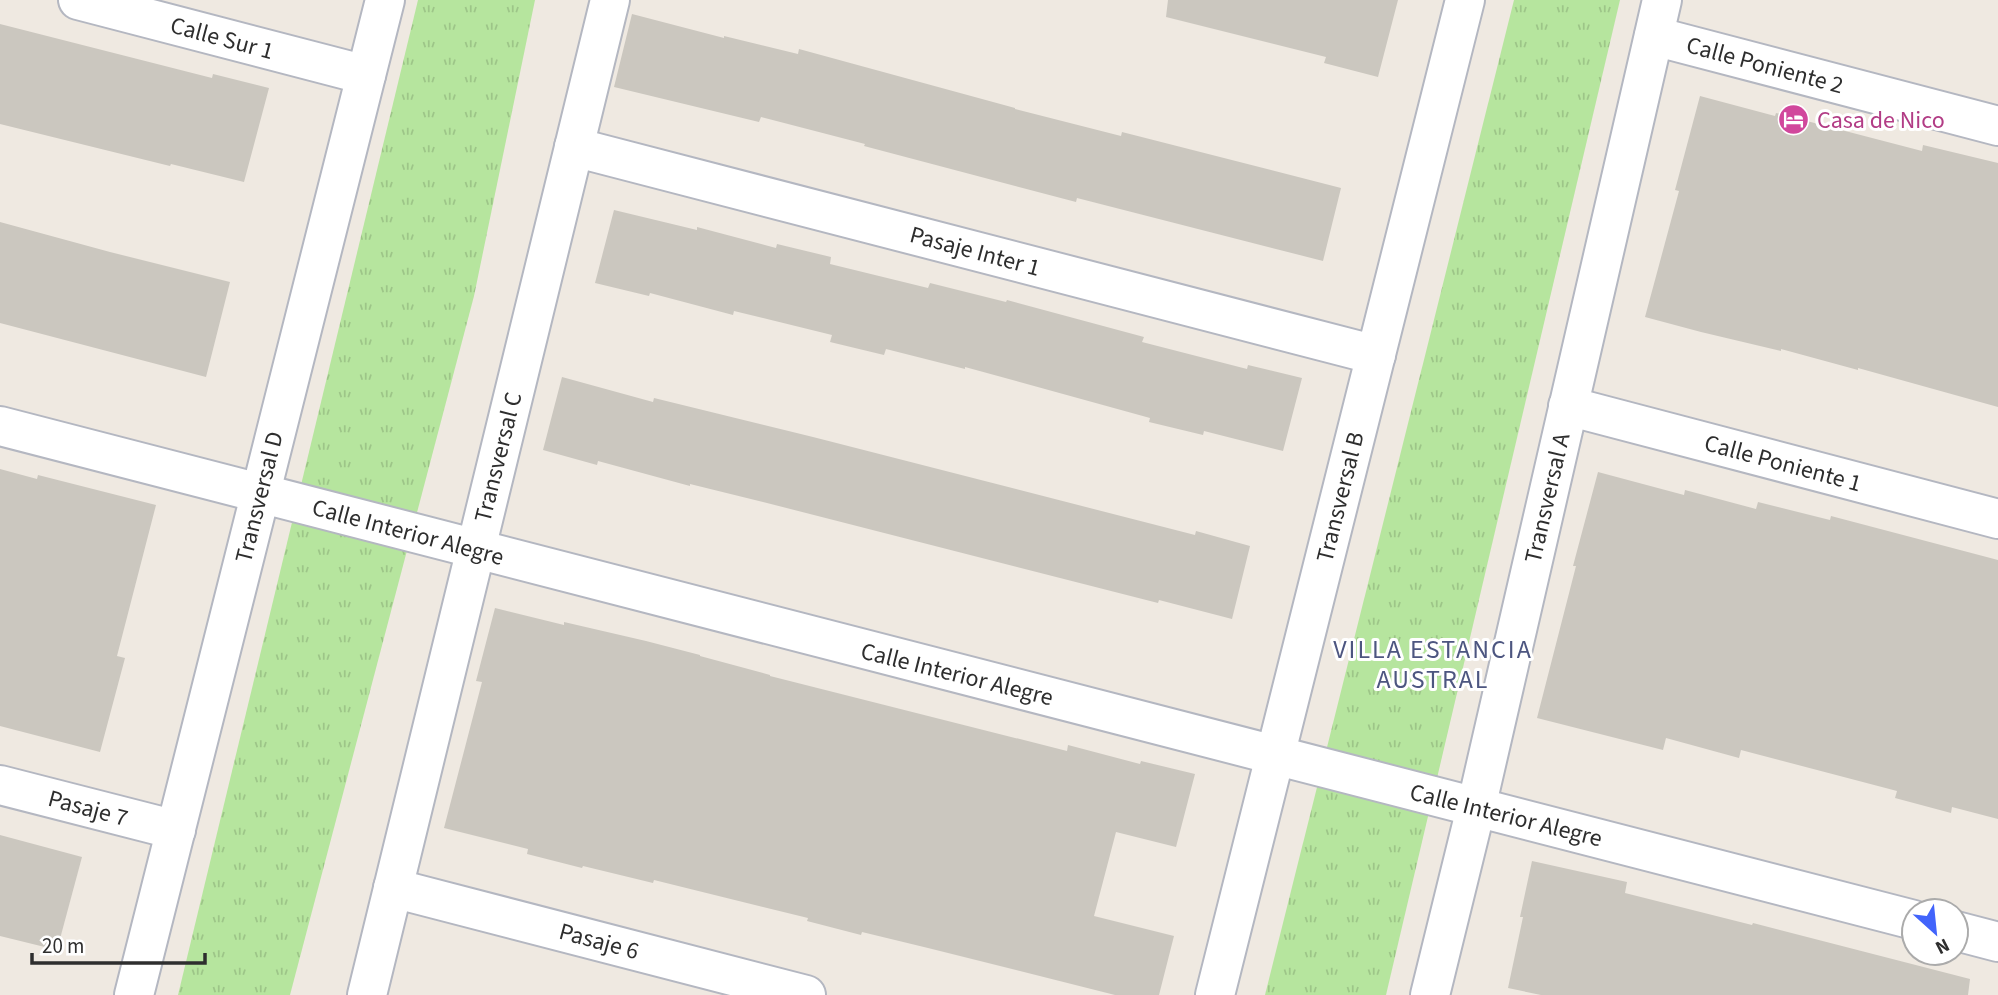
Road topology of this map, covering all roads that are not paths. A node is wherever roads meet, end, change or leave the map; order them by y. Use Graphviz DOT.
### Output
graph roads {
  1 [pos="78,0"];
  2 [pos="385,0"];
  3 [pos="610,0"];
  4 [pos="1465,0"];
  5 [pos="1662,0"];
  6 [pos="1654,36"];
  7 [pos="366,75"];
  8 [pos="1998,126"];
  9 [pos="574,147"];
  10 [pos="1376,355"];
  11 [pos="1568,406"];
  12 [pos="0,426"];
  13 [pos="260,493"];
  14 [pos="1998,519"];
  15 [pos="475,549"];
  16 [pos="1275,756"];
  17 [pos="0,785"];
  18 [pos="1476,808"];
  19 [pos="176,831"];
  20 [pos="393,888"];
  21 [pos="1900,916"];
  22 [pos="1970,935"];
  23 [pos="1998,942"];
  24 [pos="134,995"];
  25 [pos="367,995"];
  26 [pos="806,995"];
  27 [pos="1215,995"];
  28 [pos="1430,995"];
  1 -- 7 [label="street, Calle Sur 1"];
  2 -- 7 [label="street, Transversal D"];
  3 -- 9 [label="street, Transversal C"];
  4 -- 10 [label="street, Transversal B"];
  5 -- 6 [label="street, Transversal A"];
  6 -- 8 [label="street, Calle Poniente 2"];
  6 -- 11 [label="street, Transversal A"];
  7 -- 13 [label="street, Transversal D"];
  9 -- 10 [label="street, Pasaje Inter 1"];
  9 -- 15 [label="street, Transversal C"];
  10 -- 16 [label="street, Transversal B"];
  11 -- 14 [label="street, Calle Poniente 1"];
  11 -- 18 [label="street, Transversal A"];
  12 -- 13 [label="street, Calle Interior Alegre"];
  13 -- 15 [label="street, Calle Interior Alegre"];
  13 -- 19 [label="street, Transversal D"];
  15 -- 16 [label="street, Calle Interior Alegre"];
  15 -- 20 [label="street, Transversal C"];
  16 -- 18 [label="street, Calle Interior Alegre"];
  16 -- 27 [label="street, Transversal B"];
  17 -- 19 [label="street, Pasaje 7"];
  18 -- 21 [label="street, Calle Interior Alegre"];
  18 -- 28 [label="street, Transversal A"];
  19 -- 24 [label="street, Transversal D"];
  20 -- 25 [label="street, Transversal C"];
  20 -- 26 [label="street, Pasaje 6"];
  22 -- 23 [label="street"];
}
